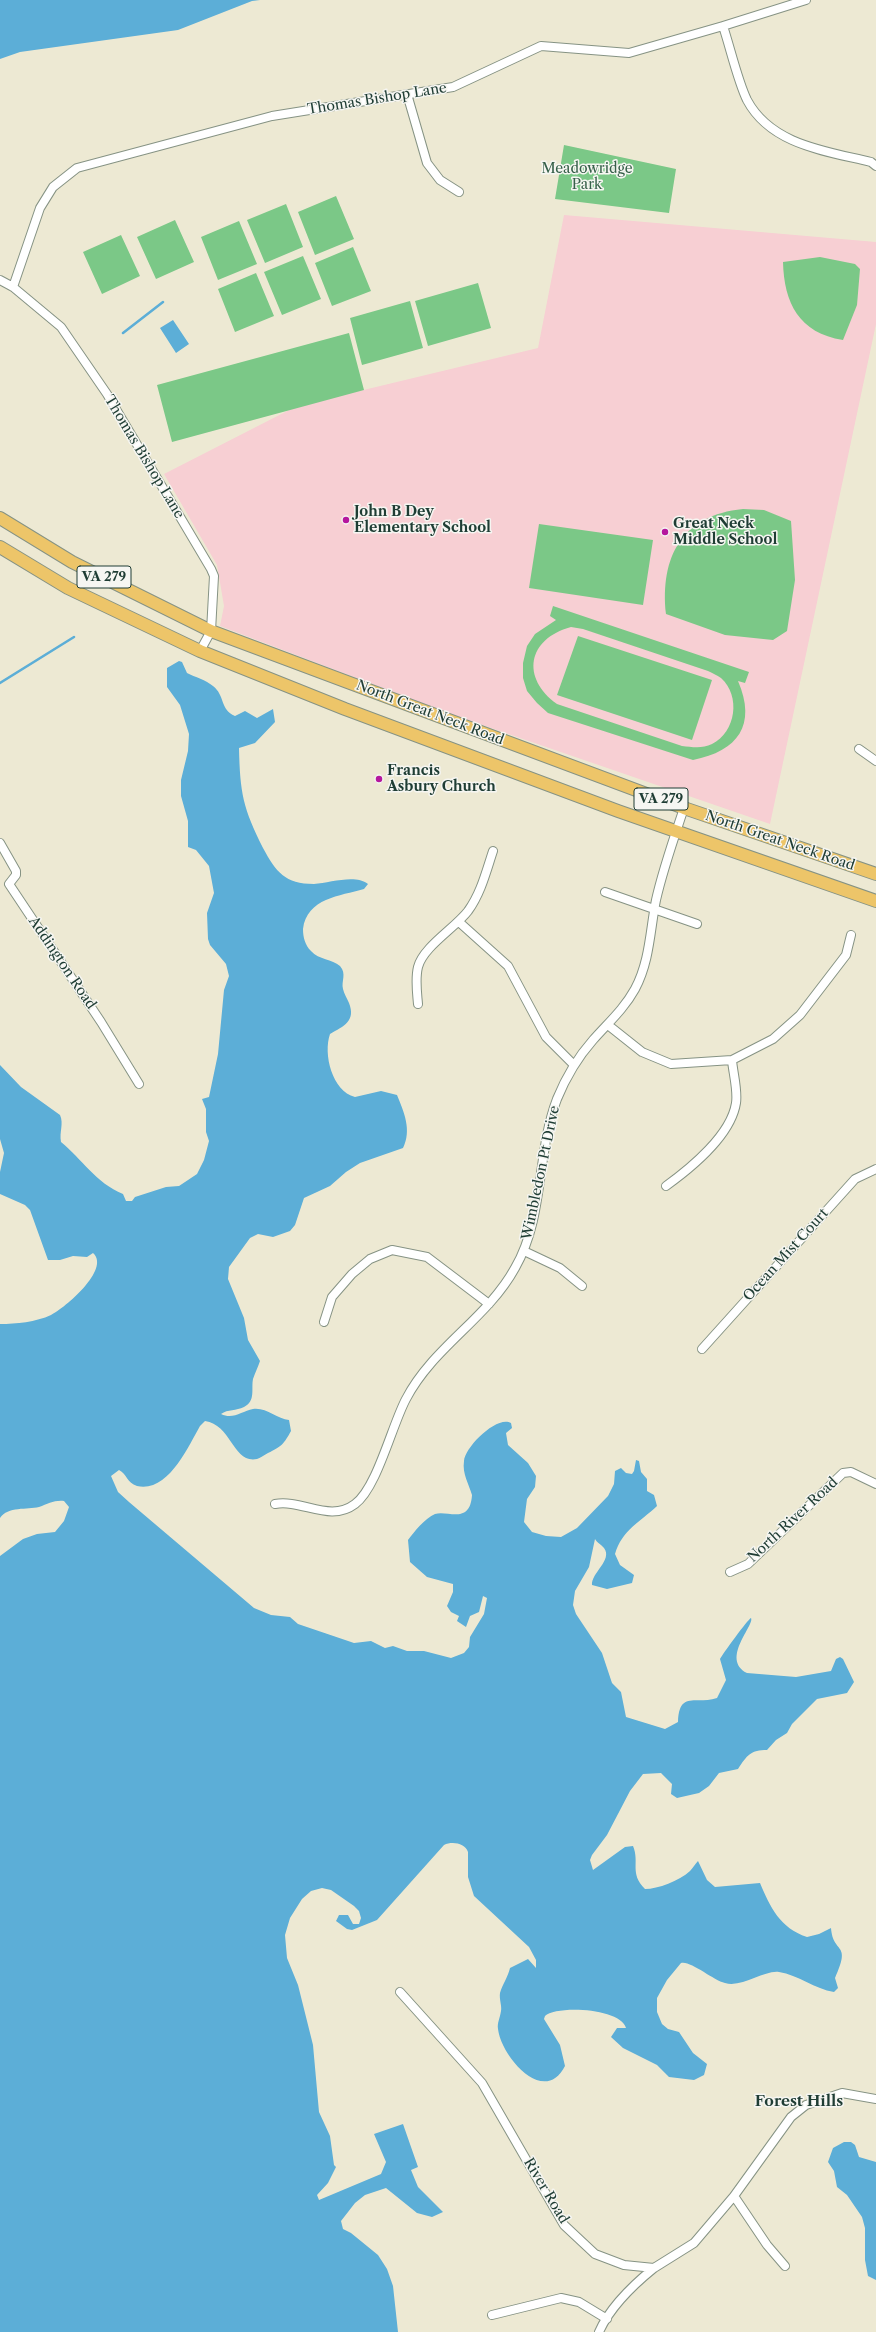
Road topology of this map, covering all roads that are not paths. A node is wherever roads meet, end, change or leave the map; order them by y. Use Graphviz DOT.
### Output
graph roads {
  1 [pos="806,0"];
  2 [pos="723,26"];
  3 [pos="407,94"];
  4 [pos="876,166"];
  5 [pos="459,192"];
  6 [pos="0,280"];
  7 [pos="13,287"];
  8 [pos="0,518"];
  9 [pos="0,547"];
  10 [pos="211,631"];
  11 [pos="200,651"];
  12 [pos="859,749"];
  13 [pos="876,761"];
  14 [pos="684,808"];
  15 [pos="676,832"];
  16 [pos="0,843"];
  17 [pos="493,851"];
  18 [pos="876,874"];
  19 [pos="605,892"];
  20 [pos="876,901"];
  21 [pos="655,909"];
  22 [pos="459,922"];
  23 [pos="697,924"];
  24 [pos="851,935"];
  25 [pos="418,1004"];
  26 [pos="608,1025"];
  27 [pos="732,1060"];
  28 [pos="574,1065"];
  29 [pos="139,1084"];
  30 [pos="876,1169"];
  31 [pos="666,1186"];
  32 [pos="524,1251"];
  33 [pos="582,1286"];
  34 [pos="489,1304"];
  35 [pos="324,1322"];
  36 [pos="702,1349"];
  37 [pos="876,1484"];
  38 [pos="275,1504"];
  39 [pos="730,1572"];
  40 [pos="400,1992"];
  41 [pos="876,2099"];
  42 [pos="734,2196"];
  43 [pos="785,2266"];
  44 [pos="654,2268"];
  45 [pos="492,2315"];
  46 [pos="607,2319"];
  47 [pos="599,2332"];
  1 -- 2 [label="street, Thomas Bishop Lane"];
  2 -- 3 [label="street, Thomas Bishop Lane"];
  2 -- 4 [label="street"];
  3 -- 5 [label="street"];
  3 -- 7 [label="street, Thomas Bishop Lane"];
  6 -- 7 [label="street, Thomas Bishop Lane"];
  7 -- 10 [label="street, Thomas Bishop Lane"];
  8 -- 10 [label="main road, North Great Neck Road / VA 279"];
  9 -- 11 [label="main road, North Great Neck Road / VA 279"];
  10 -- 11 [label="street, Thomas Bishop Lane"];
  10 -- 14 [label="main road, North Great Neck Road / VA 279"];
  11 -- 15 [label="main road, North Great Neck Road / VA 279"];
  12 -- 13 [label="street"];
  14 -- 15 [label="street, Wimbledon Pt Drive"];
  14 -- 18 [label="main road, North Great Neck Road / VA 279"];
  15 -- 20 [label="main road, North Great Neck Road / VA 279"];
  15 -- 21 [label="street, Wimbledon Pt Drive"];
  16 -- 29 [label="street, Addington Road"];
  17 -- 22 [label="street"];
  19 -- 21 [label="street"];
  21 -- 23 [label="street"];
  21 -- 26 [label="street, Wimbledon Pt Drive"];
  22 -- 25 [label="street"];
  22 -- 28 [label="street"];
  24 -- 27 [label="street"];
  26 -- 27 [label="street"];
  26 -- 28 [label="street, Wimbledon Pt Drive"];
  27 -- 31 [label="street"];
  28 -- 32 [label="street, Wimbledon Pt Drive"];
  30 -- 36 [label="street, Ocean Mist Court"];
  32 -- 33 [label="street"];
  32 -- 34 [label="street, Wimbledon Pt Drive"];
  34 -- 35 [label="street"];
  34 -- 38 [label="street, Wimbledon Pt Drive"];
  37 -- 39 [label="street, North River Road"];
  40 -- 44 [label="street, River Road"];
  41 -- 42 [label="street"];
  42 -- 43 [label="street"];
  42 -- 44 [label="street"];
  44 -- 46 [label="street"];
  45 -- 46 [label="street"];
  46 -- 47 [label="street"];
}
